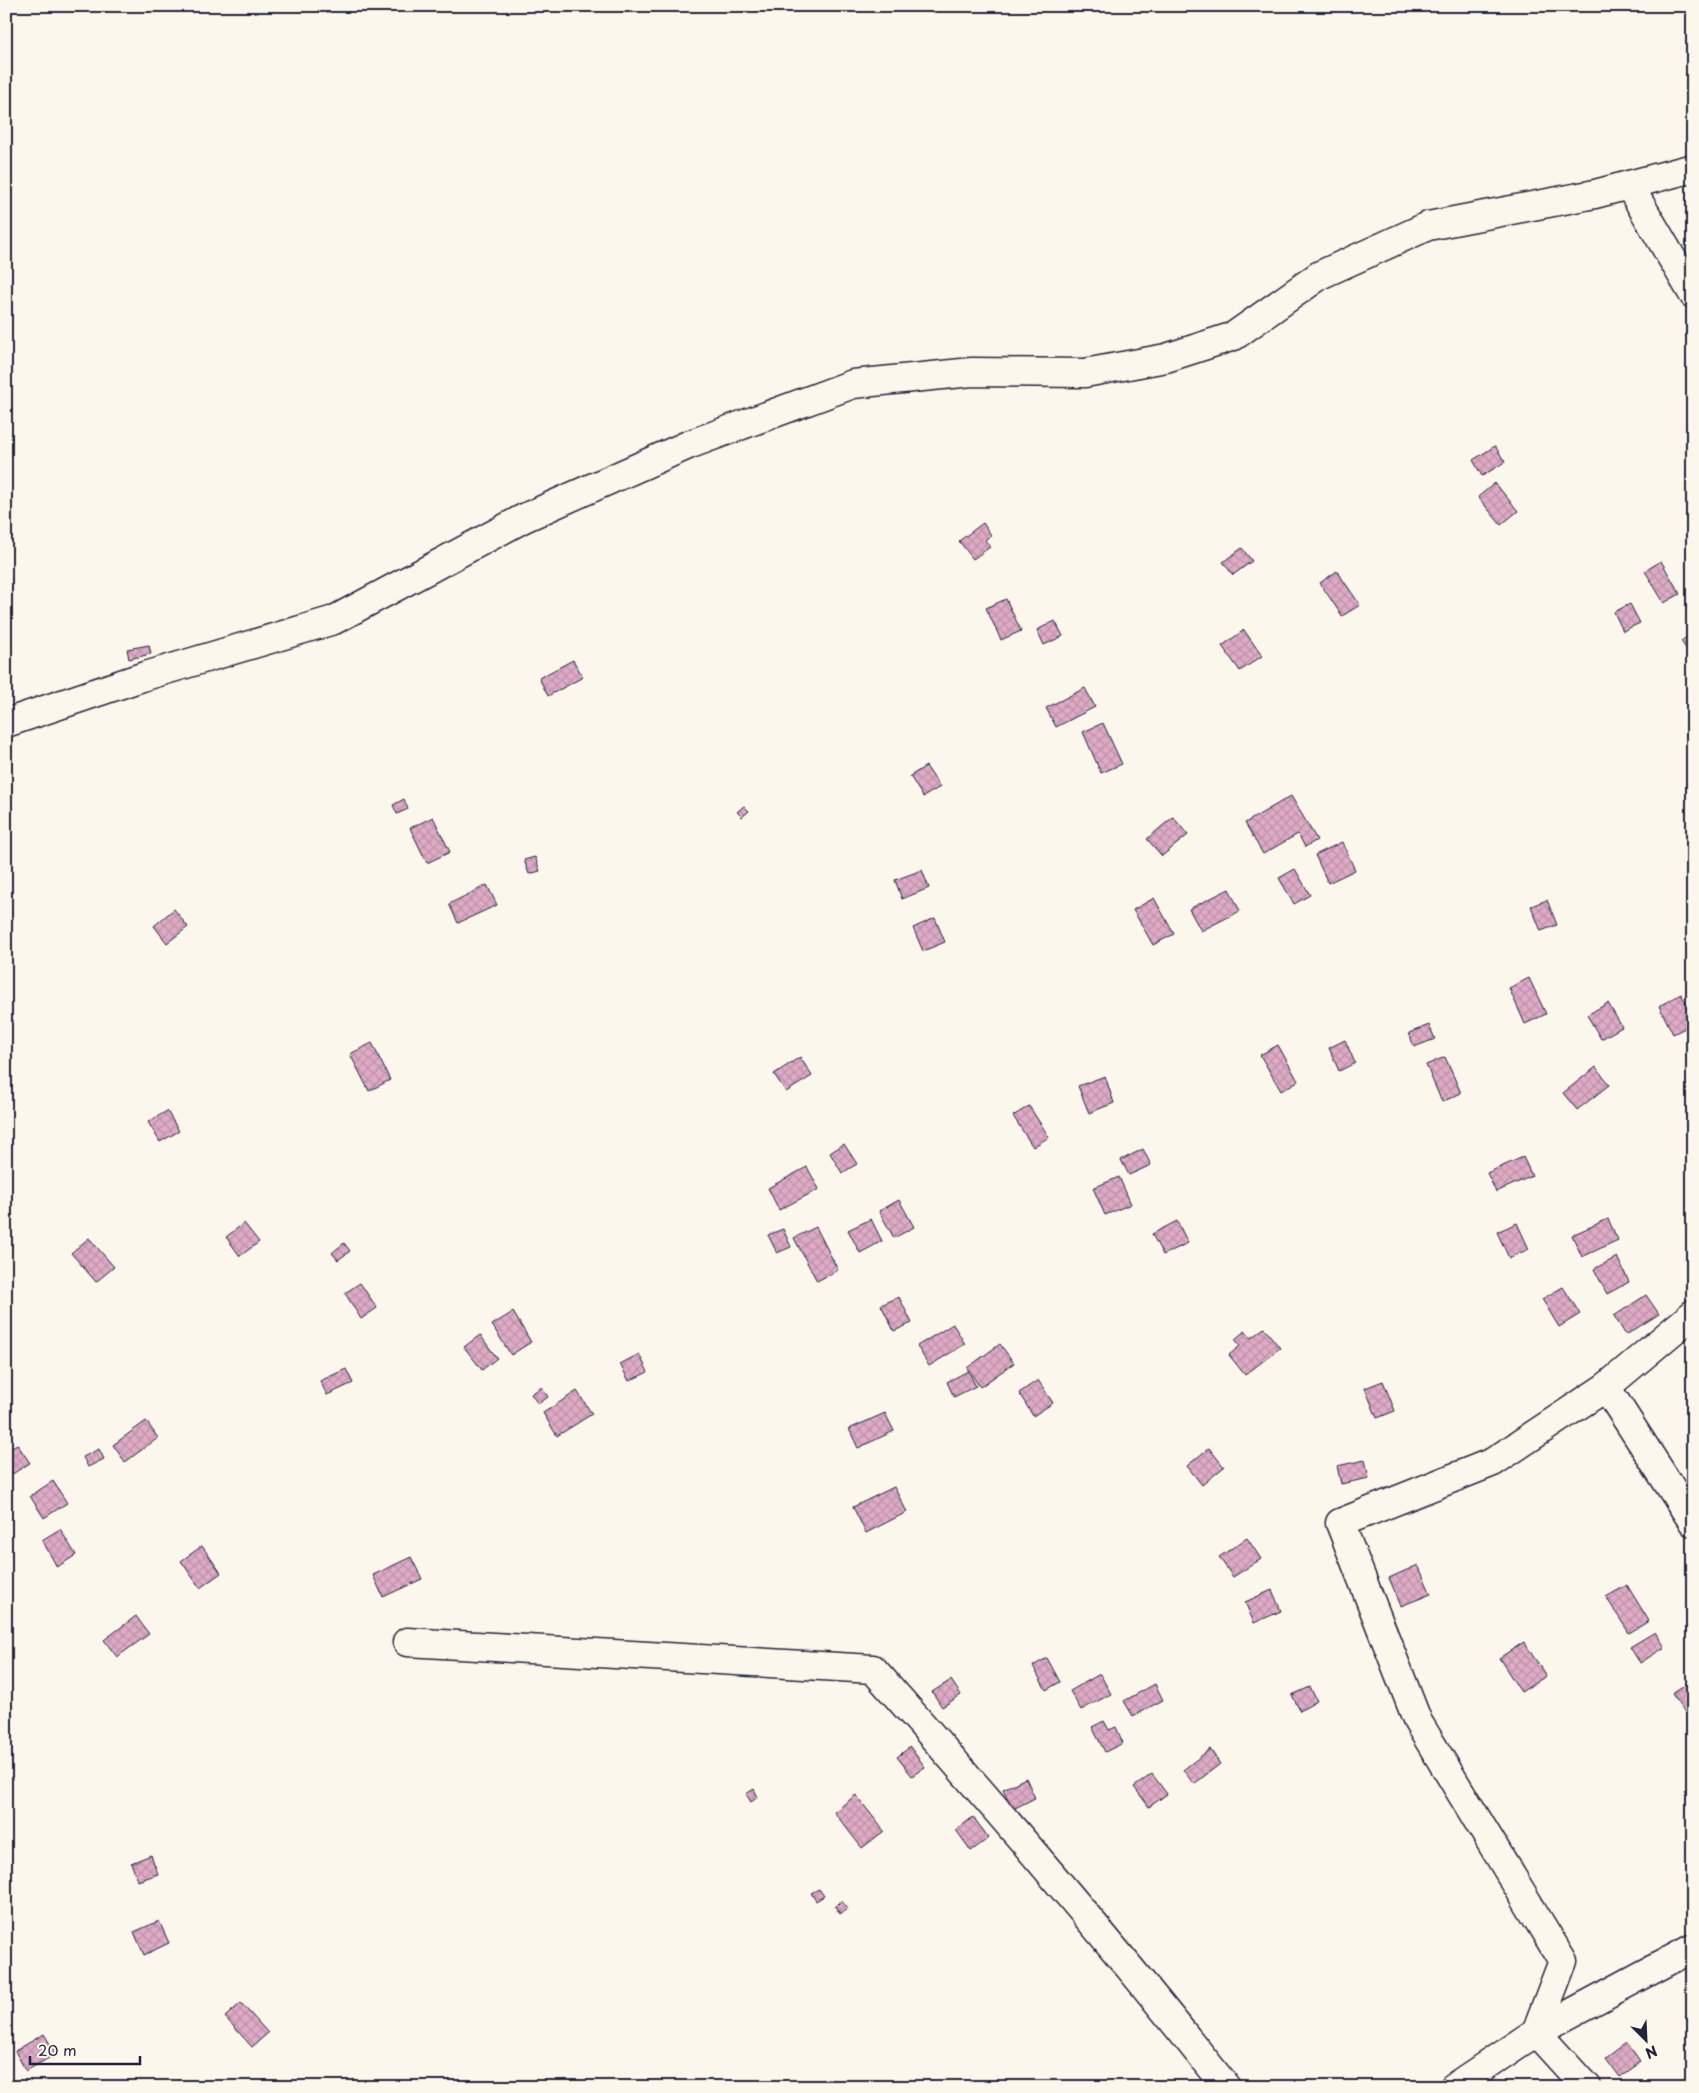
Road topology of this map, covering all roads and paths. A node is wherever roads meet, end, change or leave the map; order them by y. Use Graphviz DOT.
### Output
graph roads {
  1 [pos="1693,168"];
  2 [pos="1629,185"];
  3 [pos="1693,294"];
  4 [pos="6,722"];
  5 [pos="1693,1314"];
  6 [pos="1606,1388"];
  7 [pos="1693,1522"];
  8 [pos="407,1642"];
  9 [pos="1693,1948"];
  10 [pos="1536,2032"];
  11 [pos="1226,2087"];
  12 [pos="1454,2087"];
  13 [pos="1586,2087"];
  1 -- 2 [label="street"];
  2 -- 3 [label="street"];
  2 -- 4 [label="street"];
  5 -- 6 [label="street"];
  6 -- 7 [label="street"];
  6 -- 10 [label="street"];
  8 -- 11 [label="street"];
  9 -- 10 [label="street"];
  10 -- 12 [label="street"];
  10 -- 13 [label="street"];
}
